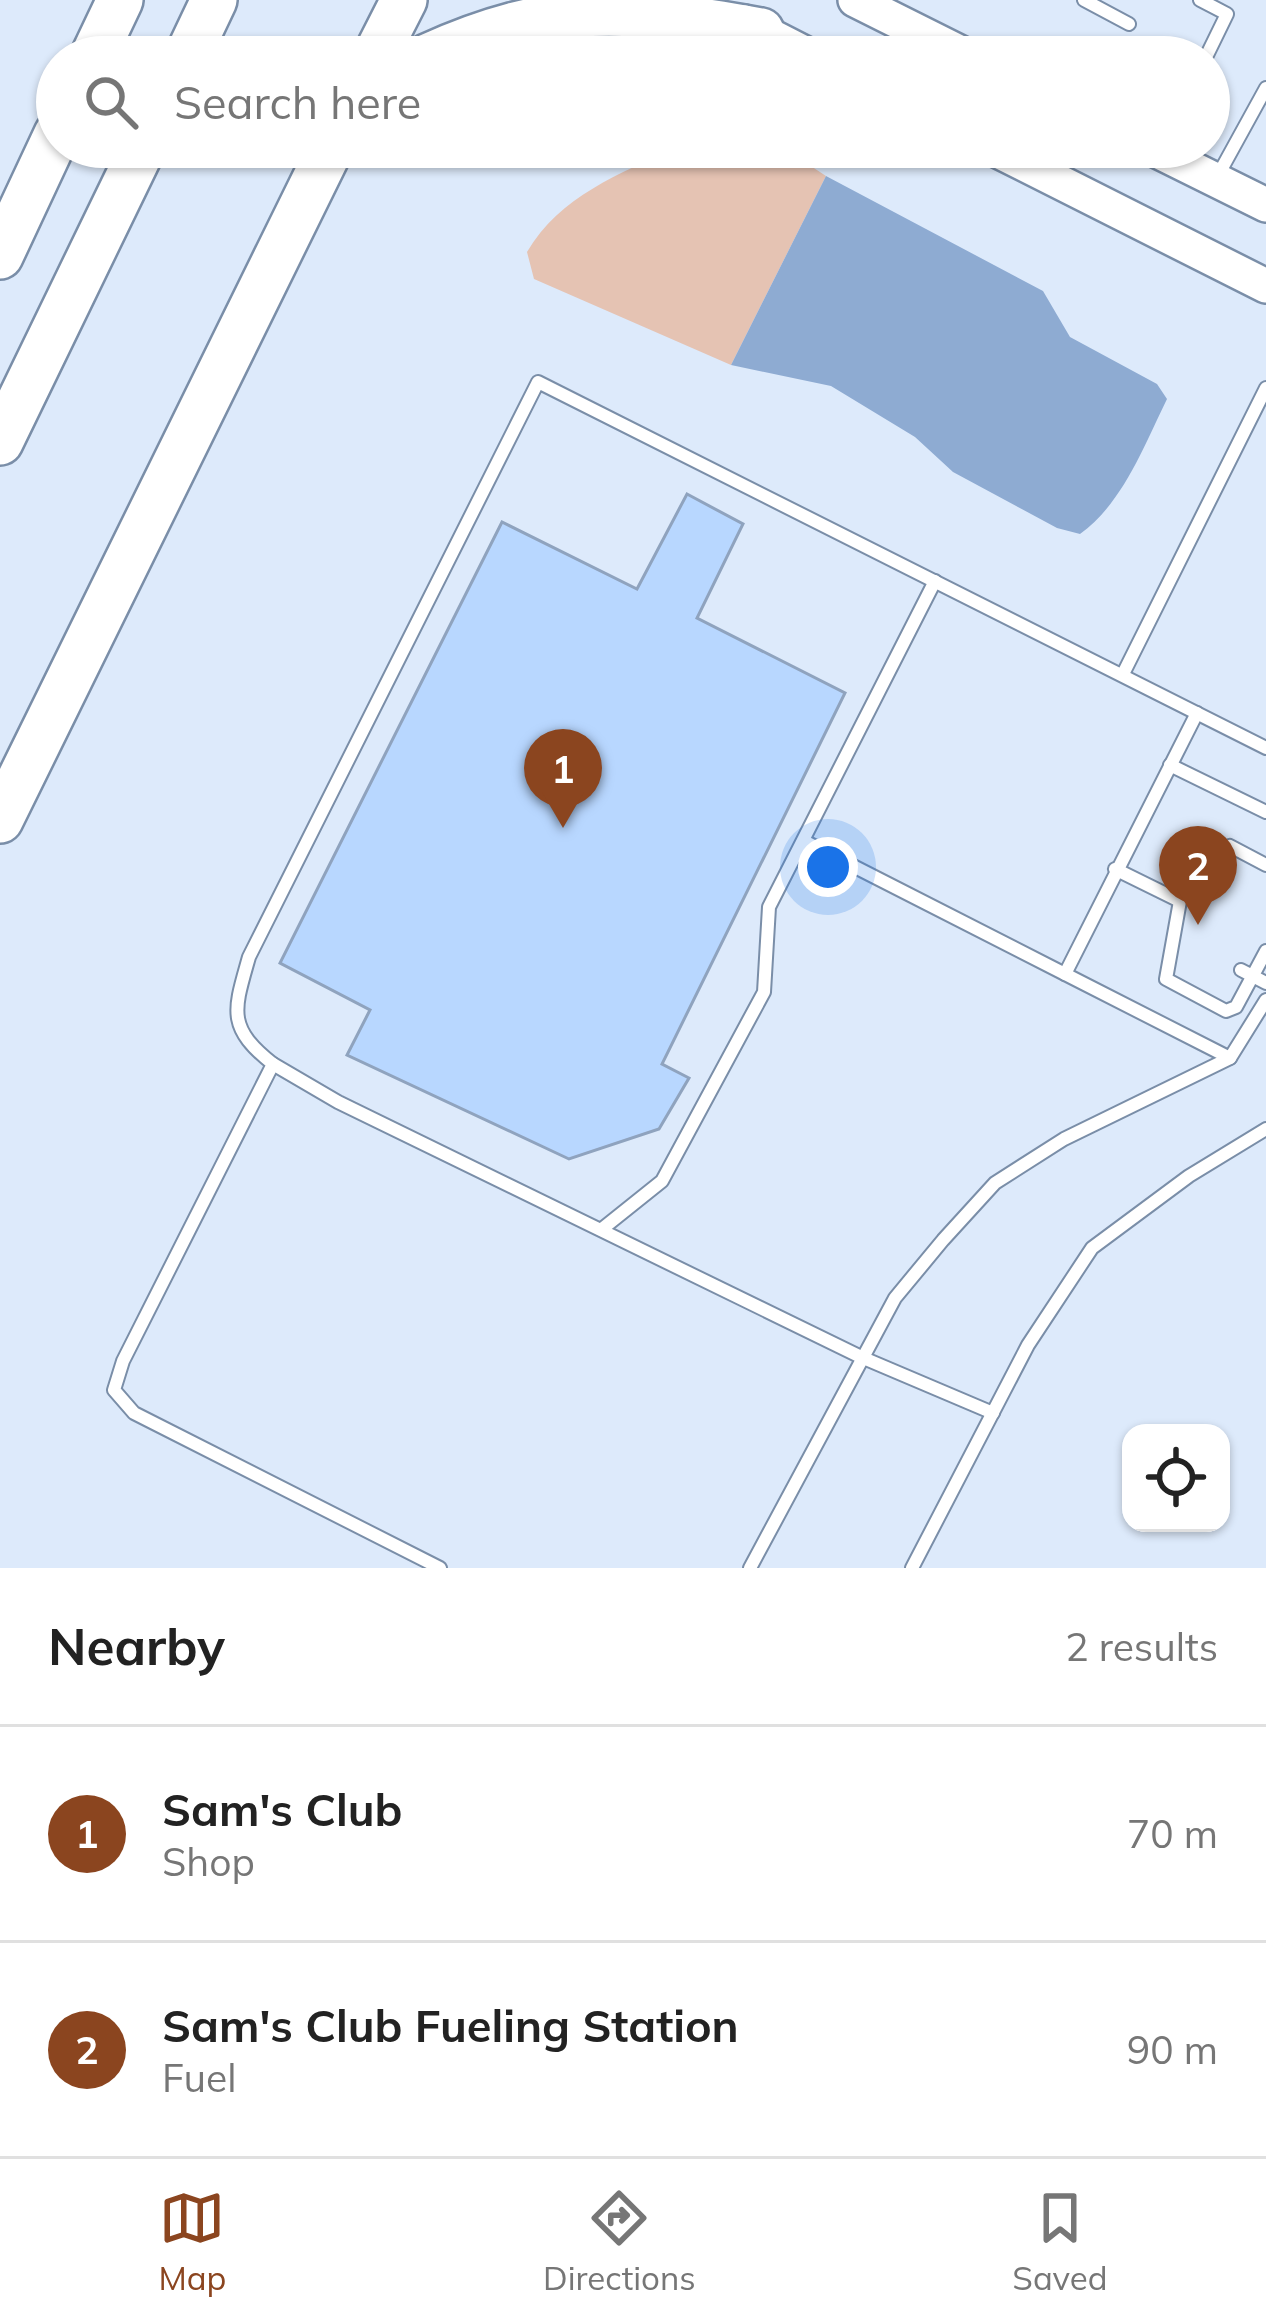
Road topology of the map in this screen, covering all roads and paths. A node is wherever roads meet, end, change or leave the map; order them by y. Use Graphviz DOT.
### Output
graph roads {
  1 [pos="120,0"];
  2 [pos="214,0"];
  3 [pos="404,0"];
  4 [pos="699,0"];
  5 [pos="855,0"];
  6 [pos="1084,0"];
  7 [pos="1200,0"];
  8 [pos="1129,24"];
  9 [pos="761,31"];
  10 [pos="103,36"];
  11 [pos="197,36"];
  12 [pos="386,36"];
  13 [pos="464,36"];
  14 [pos="771,36"];
  15 [pos="927,36"];
  16 [pos="1216,36"];
  17 [pos="1266,88"];
  18 [pos="1230,154"];
  19 [pos="41,168"];
  20 [pos="133,168"];
  21 [pos="321,168"];
  22 [pos="1033,168"];
  23 [pos="1192,168"];
  24 [pos="1223,168"];
  25 [pos="1216,180"];
  26 [pos="1266,205"];
  27 [pos="0,256"];
  28 [pos="1266,286"];
  29 [pos="1266,388"];
  30 [pos="0,442"];
  31 [pos="935,581"];
  32 [pos="1123,674"];
  33 [pos="1197,713"];
  34 [pos="1266,748"];
  35 [pos="1169,764"];
  36 [pos="1266,812"];
  37 [pos="0,820"];
  38 [pos="805,842"];
  39 [pos="1266,865"];
  40 [pos="1115,869"];
  41 [pos="1215,880"];
  42 [pos="1180,901"];
  43 [pos="1184,940"];
  44 [pos="1266,951"];
  45 [pos="1065,974"];
  46 [pos="1253,976"];
  47 [pos="1266,1000"];
  48 [pos="1230,1058"];
  49 [pos="273,1064"];
  50 [pos="1266,1129"];
  51 [pos="602,1229"];
  52 [pos="861,1357"];
  53 [pos="993,1413"];
  54 [pos="440,1568"];
  55 [pos="751,1568"];
  56 [pos="912,1568"];
  1 -- 10 [label="highway"];
  2 -- 11 [label="highway"];
  3 -- 12 [label="highway"];
  4 -- 9 [label="main road"];
  5 -- 15 [label="main road"];
  6 -- 8 [label="lane"];
  7 -- 16 [label="lane"];
  9 -- 13 [label="highway"];
  9 -- 14 [label="main road"];
  17 -- 18 [label="lane"];
  19 -- 27 [label="highway"];
  20 -- 30 [label="highway"];
  21 -- 37 [label="highway"];
  22 -- 28 [label="main road"];
  23 -- 25 [label="main road"];
  24 -- 25 [label="lane"];
  25 -- 26 [label="main road"];
  29 -- 32 [label="lane"];
  31 -- 32 [label="lane"];
  31 -- 38 [label="lane"];
  31 -- 49 [label="lane"];
  32 -- 33 [label="lane"];
  33 -- 34 [label="lane"];
  33 -- 35 [label="lane"];
  35 -- 36 [label="lane"];
  35 -- 40 [label="lane"];
  38 -- 45 [label="lane"];
  38 -- 51 [label="lane"];
  39 -- 42 [label="lane"];
  40 -- 42 [label="lane"];
  40 -- 45 [label="lane"];
  41 -- 42 [label="lane"];
  42 -- 43 [label="lane"];
  42 -- 46 [label="lane"];
  44 -- 46 [label="lane"];
  45 -- 48 [label="lane"];
  47 -- 48 [label="lane"];
  48 -- 52 [label="lane"];
  49 -- 51 [label="lane"];
  49 -- 54 [label="lane"];
  50 -- 53 [label="lane"];
  51 -- 52 [label="lane"];
  52 -- 53 [label="lane"];
  52 -- 55 [label="lane"];
  53 -- 56 [label="lane"];
}
